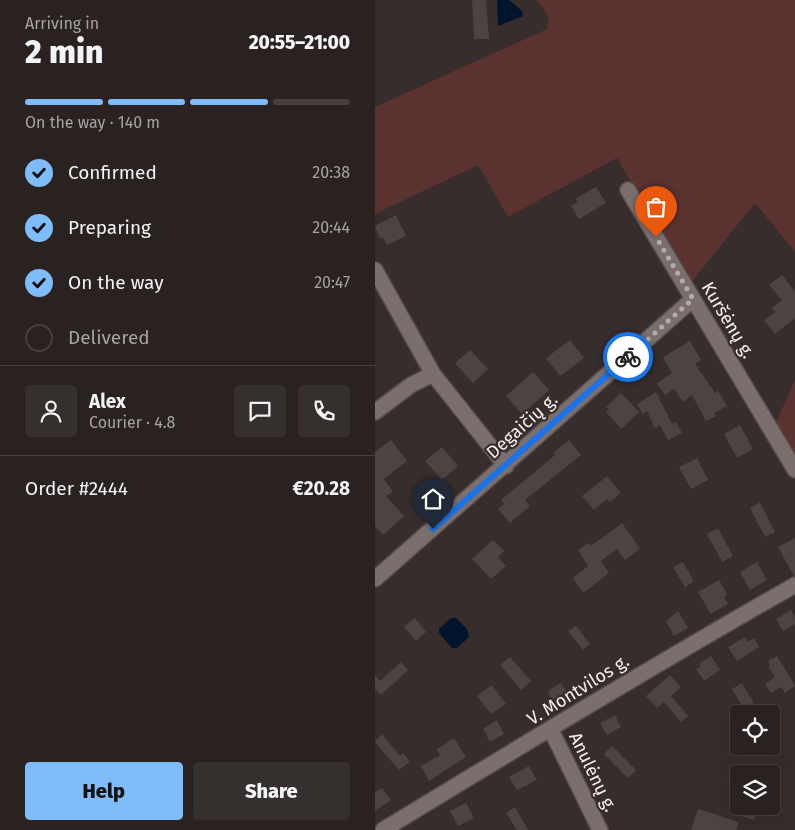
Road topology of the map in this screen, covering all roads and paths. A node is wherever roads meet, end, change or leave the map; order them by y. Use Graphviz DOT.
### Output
graph roads {
  1 [pos="627,190"];
  2 [pos="375,270"];
  3 [pos="693,299"];
  4 [pos="433,374"];
  5 [pos="375,412"];
  6 [pos="506,466"];
  7 [pos="795,470"];
  8 [pos="375,579"];
  9 [pos="795,585"];
  10 [pos="551,730"];
  11 [pos="383,830"];
  12 [pos="600,830"];
  1 -- 3 [label="street, Kuršėnų g."];
  2 -- 4 [label="street"];
  3 -- 6 [label="street, Degaičių g."];
  3 -- 7 [label="street, Kuršėnų g."];
  4 -- 5 [label="street"];
  4 -- 6 [label="street"];
  6 -- 8 [label="street, Degaičių g."];
  9 -- 10 [label="street, V. Montvilos g."];
  10 -- 11 [label="street, V. Montvilos g."];
  10 -- 12 [label="street, Anulėnų g."];
}
